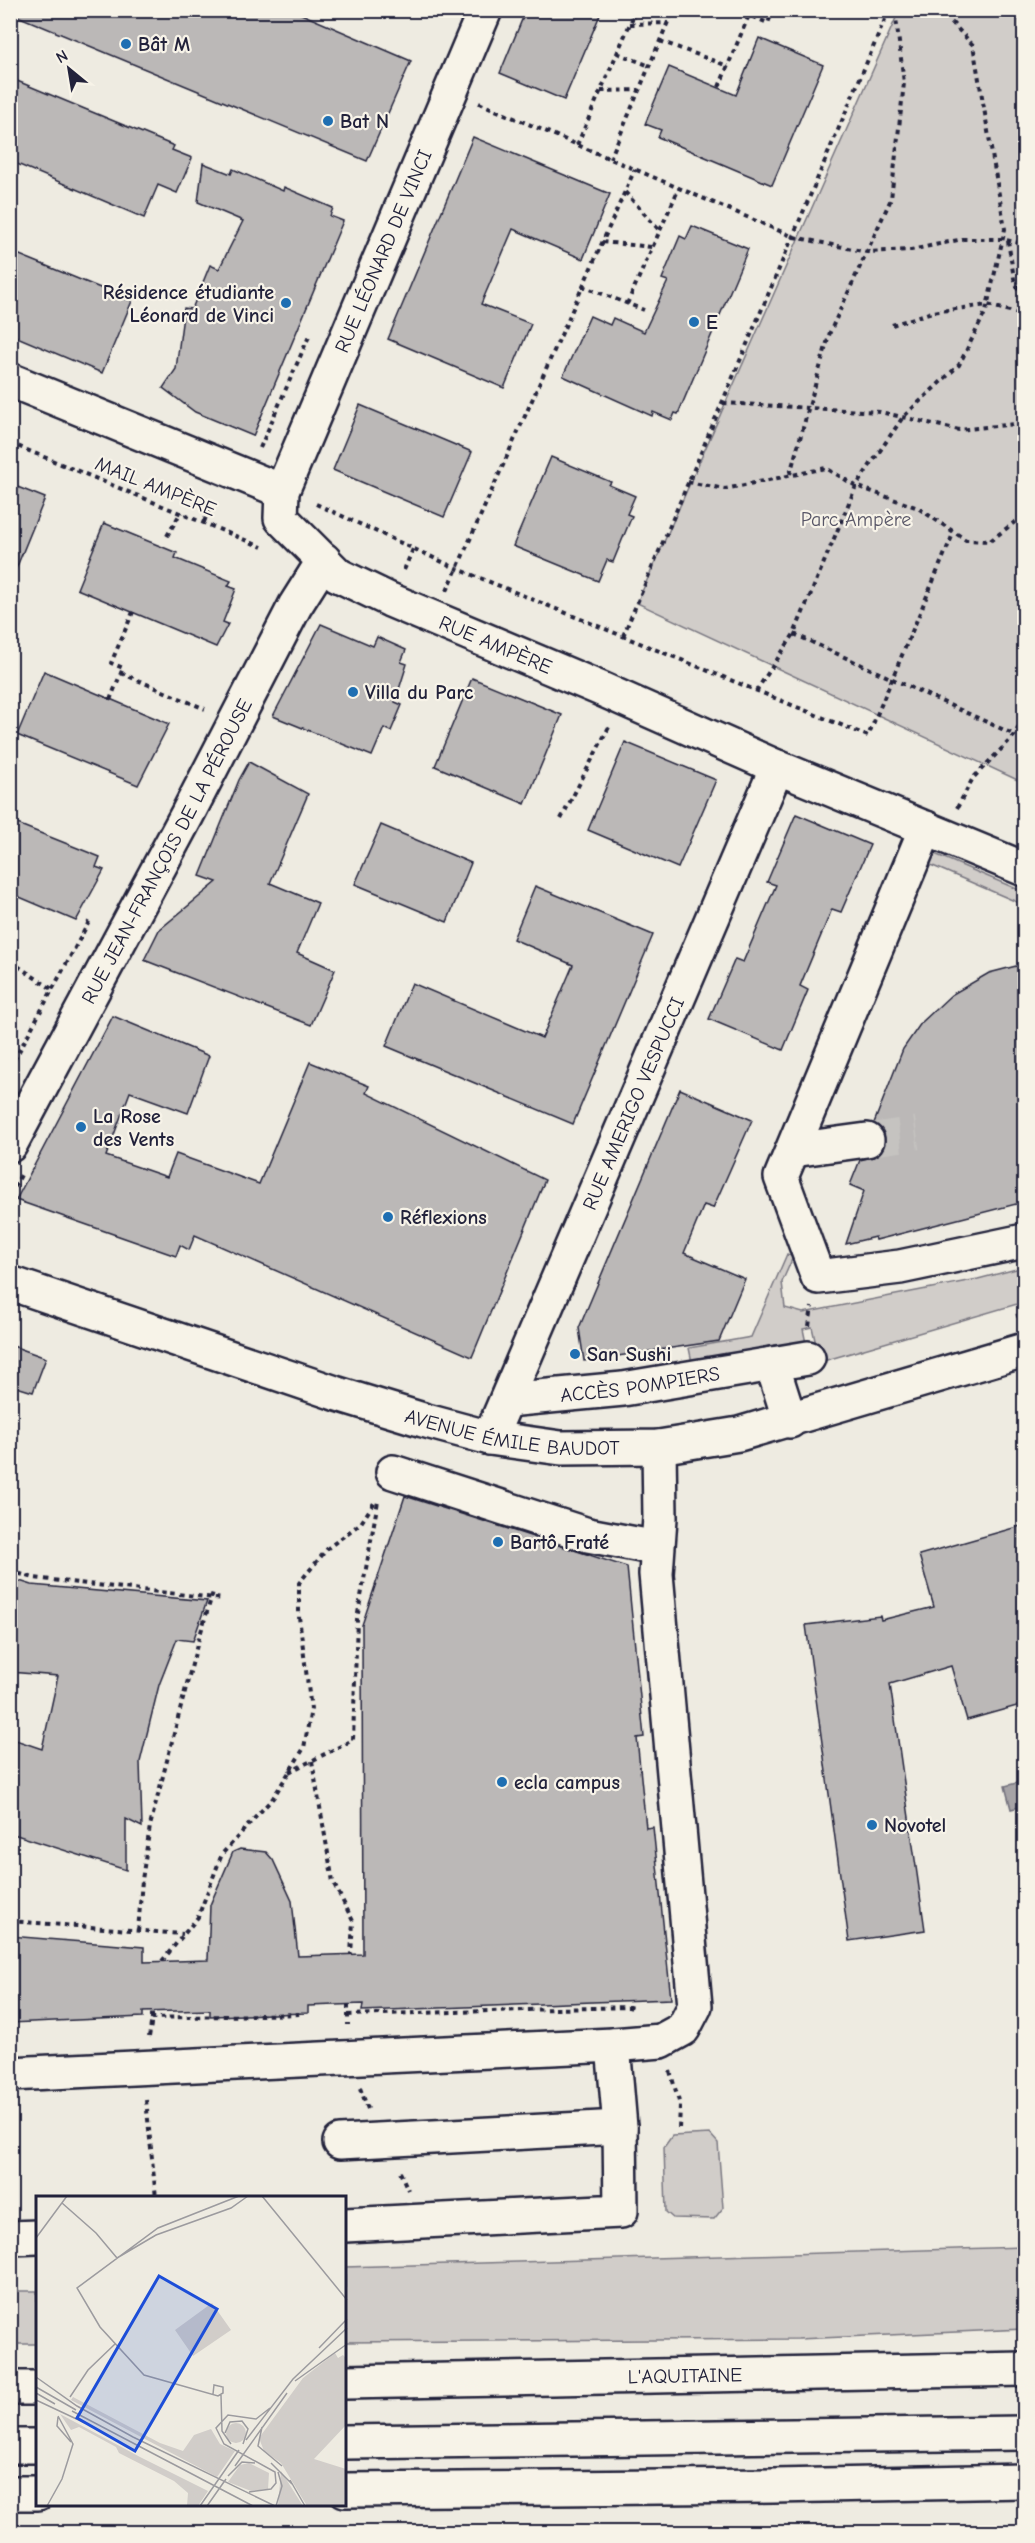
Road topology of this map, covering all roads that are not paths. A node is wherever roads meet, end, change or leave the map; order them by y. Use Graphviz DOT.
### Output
graph roads {
  1 [pos="485,10"];
  2 [pos="10,380"];
  3 [pos="294,495"];
  4 [pos="324,560"];
  5 [pos="777,767"];
  6 [pos="934,831"];
  7 [pos="1024,869"];
  8 [pos="867,1140"];
  9 [pos="10,1145"];
  10 [pos="792,1150"];
  11 [pos="1024,1241"];
  12 [pos="10,1283"];
  13 [pos="1024,1350"];
  14 [pos="808,1358"];
  15 [pos="772,1364"];
  16 [pos="507,1400"];
  17 [pos="790,1421"];
  18 [pos="490,1438"];
  19 [pos="659,1447"];
  20 [pos="393,1472"];
  21 [pos="657,1548"];
  22 [pos="613,2045"];
  23 [pos="10,2074"];
  24 [pos="620,2127"];
  25 [pos="340,2142"];
  26 [pos="346,2225"];
  27 [pos="36,2237"];
  28 [pos="10,2238"];
  29 [pos="1024,2368"];
  30 [pos="346,2382"];
  31 [pos="10,2388"];
  32 [pos="36,2388"];
  33 [pos="1024,2433"];
  34 [pos="346,2442"];
  35 [pos="10,2446"];
  36 [pos="36,2446"];
  37 [pos="1024,2481"];
  38 [pos="346,2490"];
  39 [pos="10,2493"];
  40 [pos="36,2493"];
  1 -- 3 [label="main road, RUE LÉONARD DE VINCI"];
  2 -- 3 [label="main road"];
  3 -- 4 [label="main road, RUE AMPÈRE"];
  4 -- 5 [label="main road, RUE AMPÈRE"];
  4 -- 9 [label="main road, RUE JEAN-FRANÇOIS DE LA PÉROUSE"];
  5 -- 6 [label="main road, RUE AMPÈRE"];
  5 -- 16 [label="main road, RUE AMERIGO VESPUCCI"];
  6 -- 7 [label="main road, RUE AMPÈRE"];
  6 -- 10 [label="main road"];
  8 -- 10 [label="main road"];
  10 -- 11 [label="main road"];
  12 -- 18 [label="main road, AVENUE ÉMILE BAUDOT"];
  13 -- 17 [label="main road, AVENUE ÉMILE BAUDOT"];
  14 -- 15 [label="main road, ACCÈS POMPIERS"];
  15 -- 16 [label="main road, ACCÈS POMPIERS"];
  15 -- 17 [label="main road"];
  16 -- 18 [label="main road, RUE AMERIGO VESPUCCI"];
  17 -- 19 [label="main road, AVENUE ÉMILE BAUDOT"];
  18 -- 19 [label="main road, AVENUE ÉMILE BAUDOT"];
  19 -- 21 [label="main road"];
  20 -- 21 [label="main road"];
  21 -- 22 [label="main road"];
  22 -- 23 [label="main road"];
  22 -- 24 [label="main road"];
  24 -- 25 [label="main road"];
  24 -- 26 [label="main road"];
  27 -- 28 [label="main road"];
  29 -- 30 [label="main road, L'AQUITAINE"];
  31 -- 32 [label="main road"];
  33 -- 34 [label="main road"];
  35 -- 36 [label="main road"];
  37 -- 38 [label="main road"];
  39 -- 40 [label="main road"];
}
